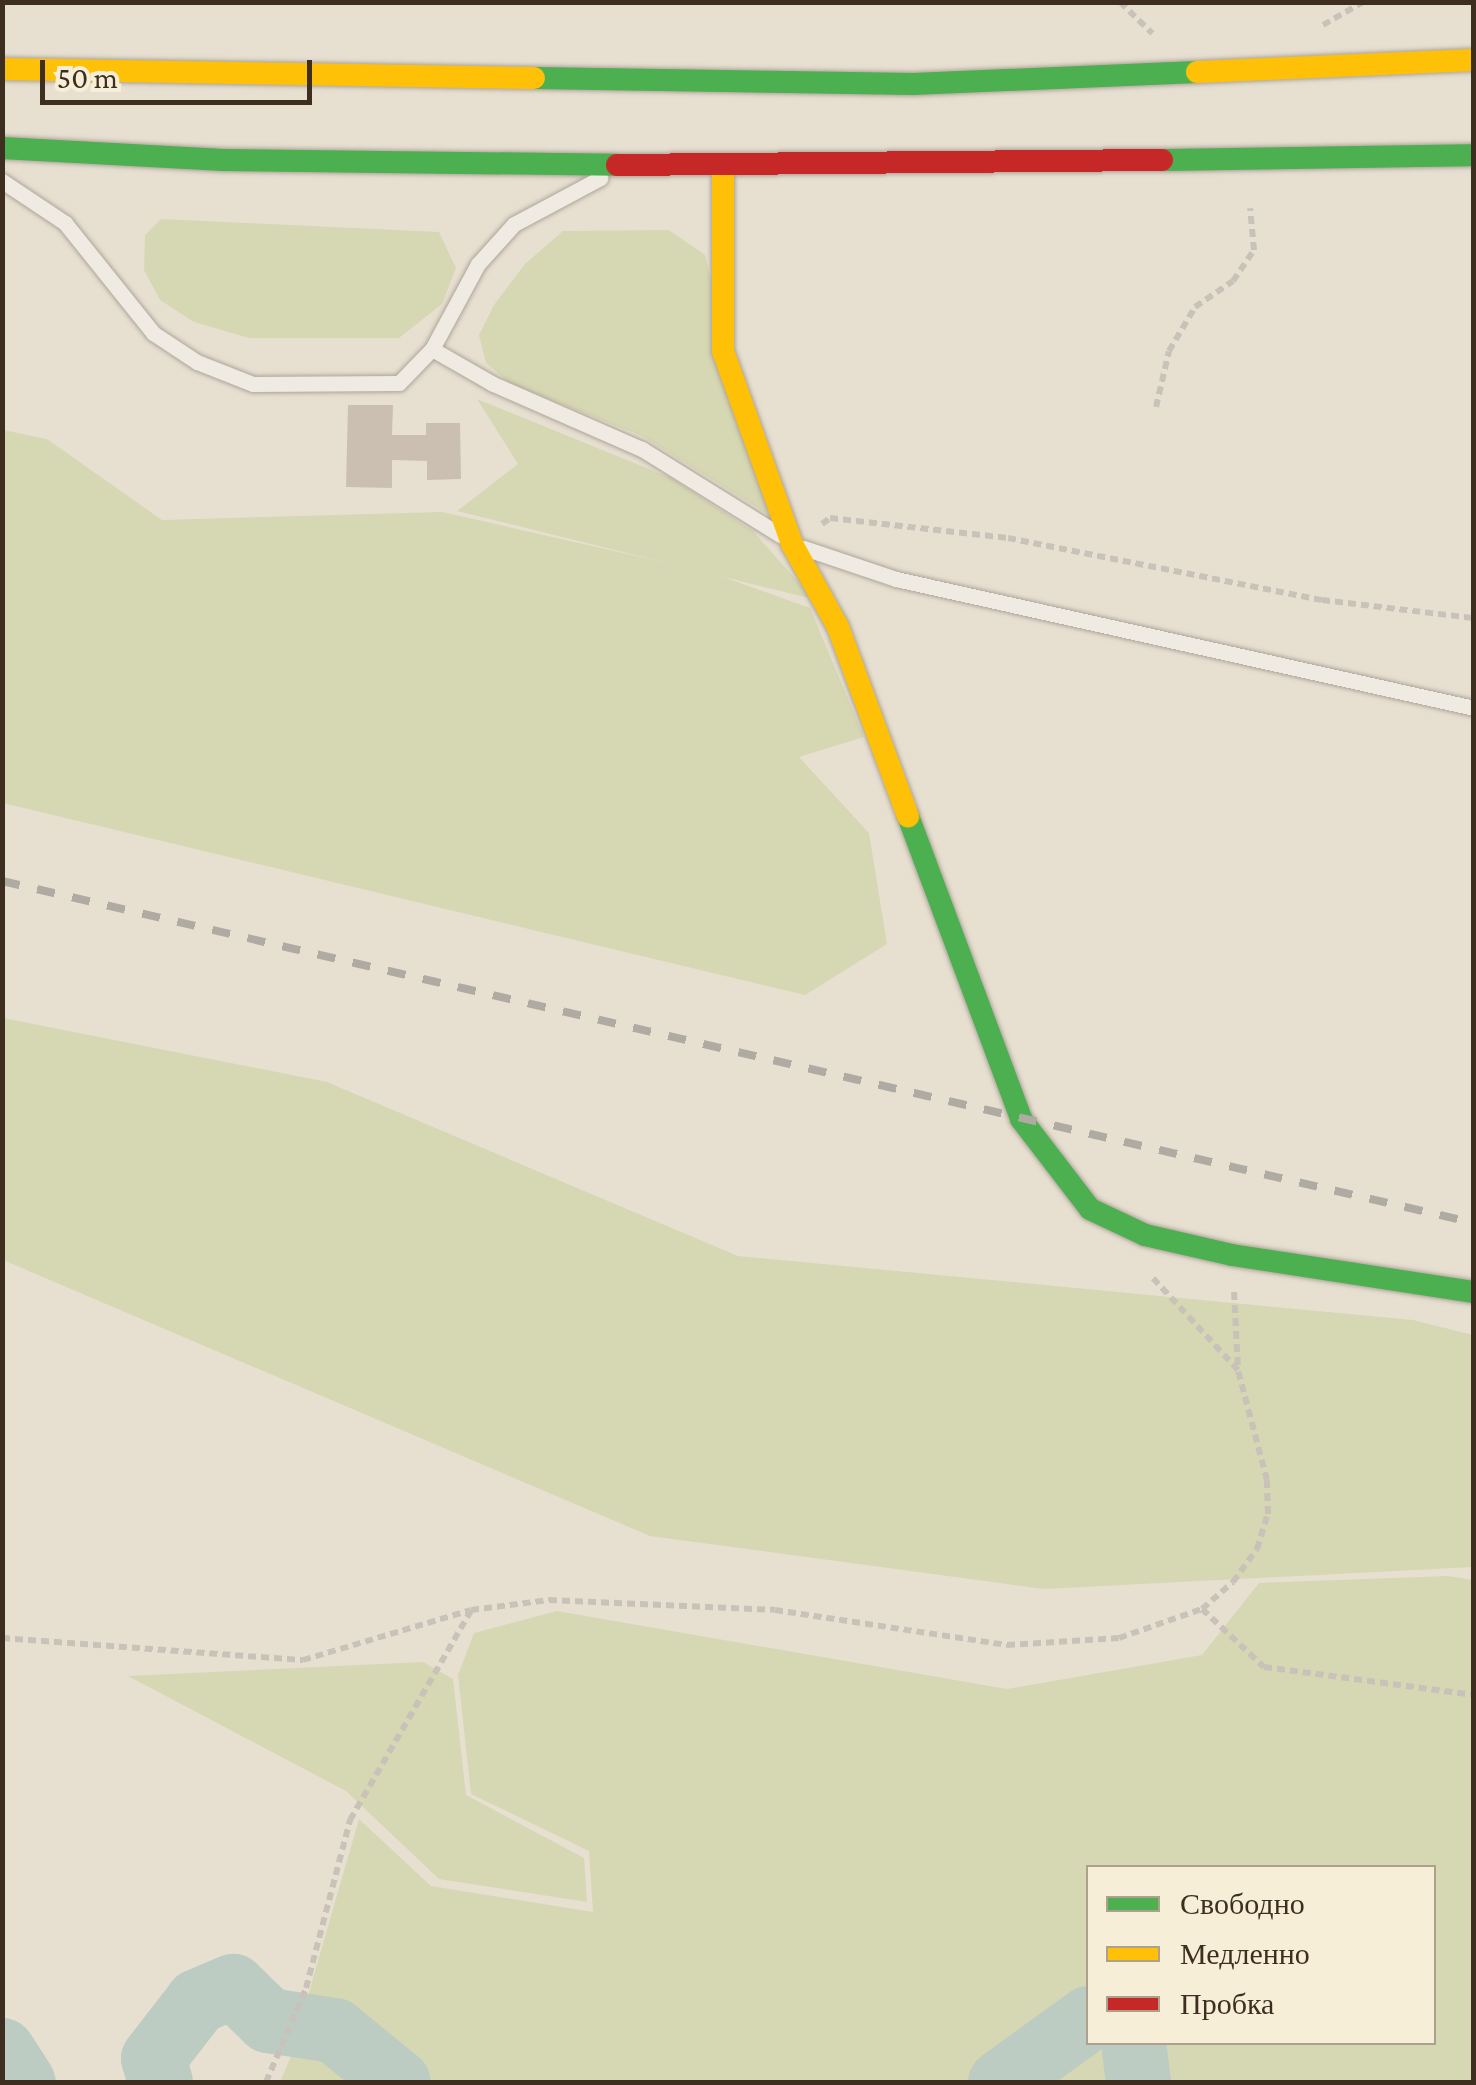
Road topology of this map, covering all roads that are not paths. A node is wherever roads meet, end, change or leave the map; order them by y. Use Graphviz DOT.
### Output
graph roads {
  1 [pos="1474,60"];
  2 [pos="2,69"];
  3 [pos="2,148"];
  4 [pos="1474,155"];
  5 [pos="628,165"];
  6 [pos="723,166"];
  7 [pos="2,180"];
  8 [pos="432,348"];
  9 [pos="792,544"];
  10 [pos="1474,708"];
  11 [pos="1474,1292"];
  1 -- 2 [label="main road"];
  3 -- 5 [label="main road"];
  4 -- 6 [label="main road"];
  5 -- 6 [label="main road"];
  5 -- 8 [label="lane"];
  6 -- 9 [label="main road"];
  7 -- 8 [label="lane"];
  8 -- 9 [label="lane"];
  9 -- 10 [label="lane"];
  9 -- 11 [label="main road"];
}
